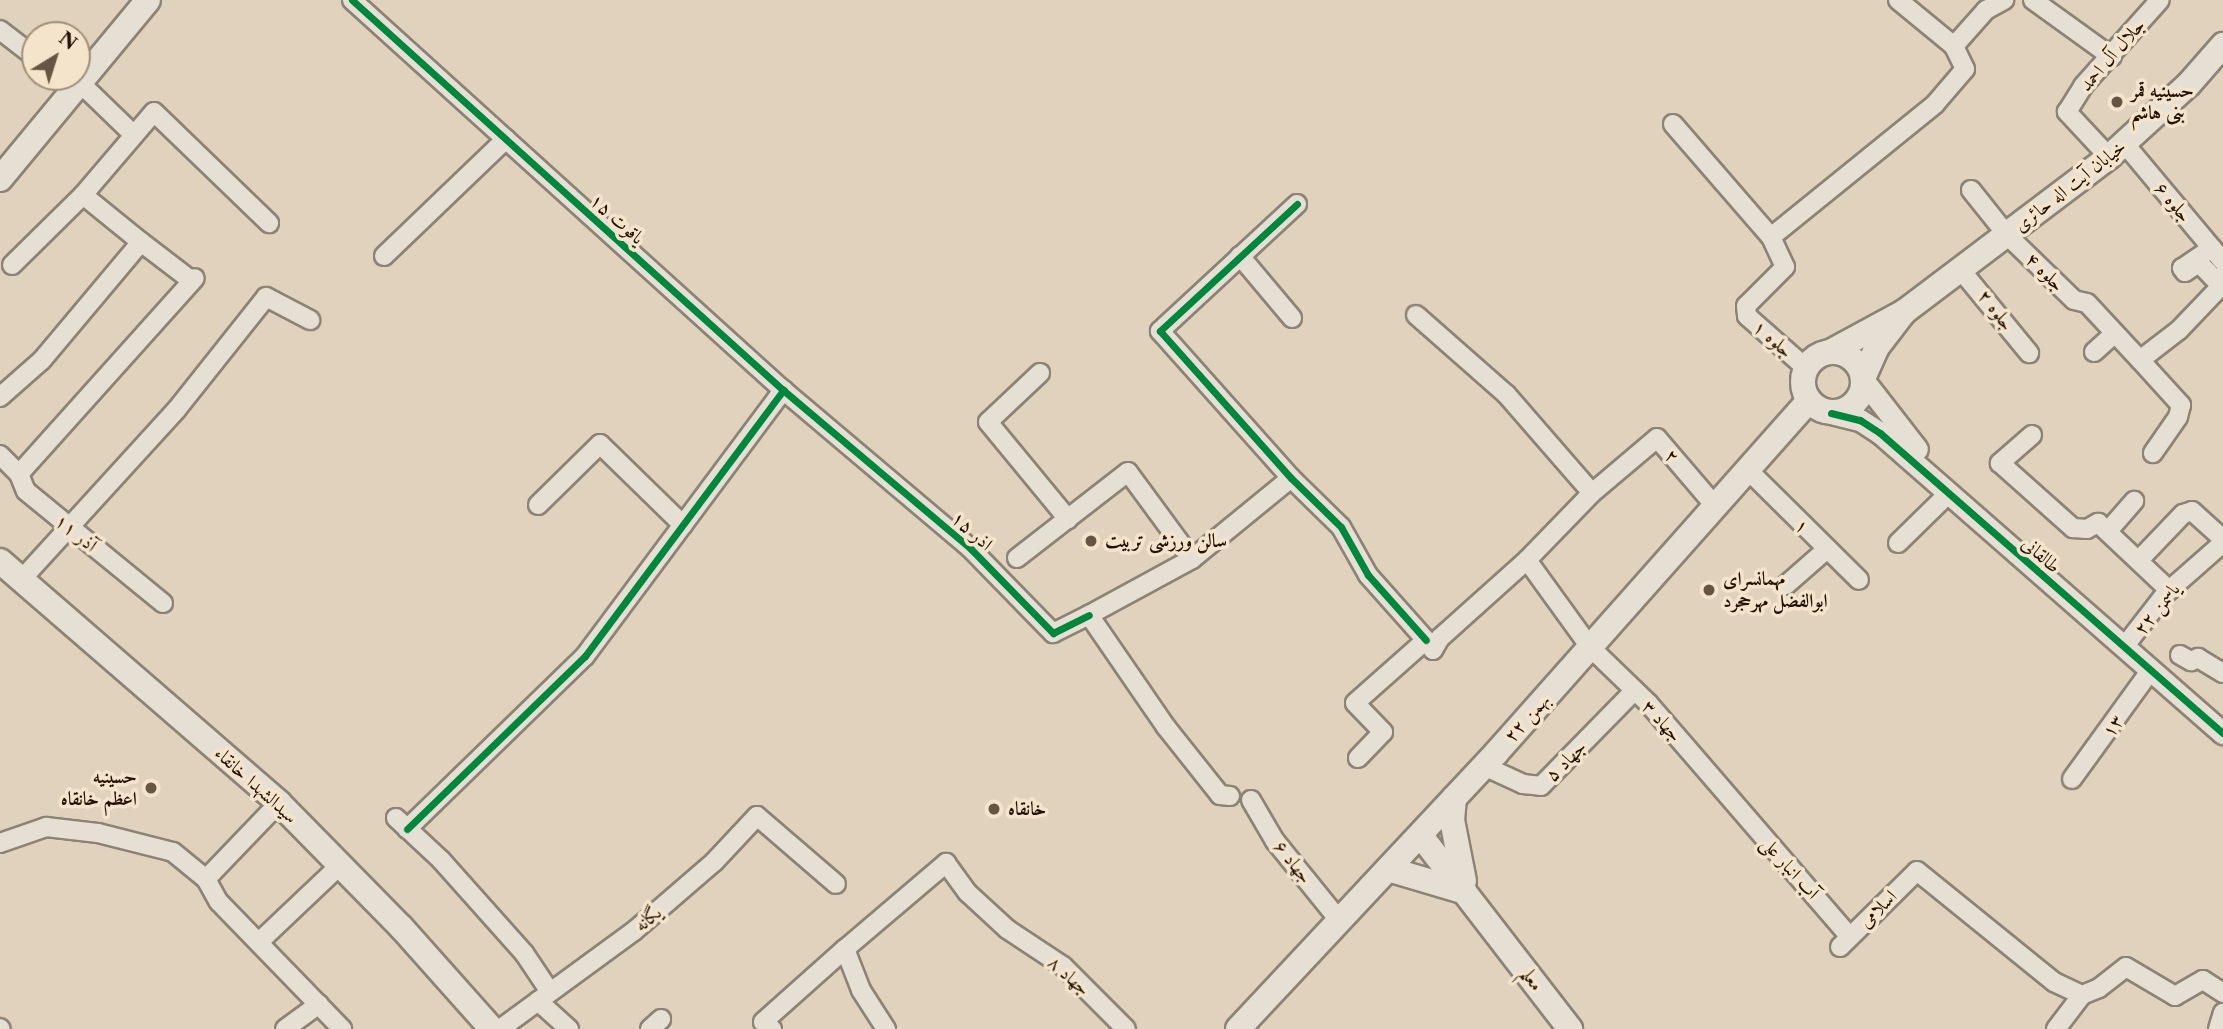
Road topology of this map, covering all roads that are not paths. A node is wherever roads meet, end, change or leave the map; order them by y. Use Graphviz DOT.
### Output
graph roads {
  1 [pos="148,0"];
  2 [pos="352,0"];
  3 [pos="1899,0"];
  4 [pos="2004,0"];
  5 [pos="2033,0"];
  6 [pos="2160,0"];
  7 [pos="0,30"];
  8 [pos="2223,45"];
  9 [pos="21,46"];
  10 [pos="1954,46"];
  11 [pos="2112,57"];
  12 [pos="91,64"];
  13 [pos="69,91"];
  14 [pos="90,91"];
  15 [pos="2067,112"];
  16 [pos="1673,124"];
  17 [pos="134,135"];
  18 [pos="506,139"];
  19 [pos="2117,150"];
  20 [pos="0,178"];
  21 [pos="1971,190"];
  22 [pos="83,195"];
  23 [pos="1297,204"];
  24 [pos="269,223"];
  25 [pos="2007,235"];
  26 [pos="1771,237"];
  27 [pos="141,242"];
  28 [pos="384,256"];
  29 [pos="1240,256"];
  30 [pos="2219,256"];
  31 [pos="12,265"];
  32 [pos="1960,269"];
  33 [pos="2222,277"];
  34 [pos="1903,312"];
  35 [pos="1416,315"];
  36 [pos="1292,318"];
  37 [pos="310,320"];
  38 [pos="2115,333"];
  39 [pos="1830,352"];
  40 [pos="2094,352"];
  41 [pos="2029,353"];
  42 [pos="2140,360"];
  43 [pos="1807,368"];
  44 [pos="1040,373"];
  45 [pos="1864,379"];
  46 [pos="783,390"];
  47 [pos="0,397"];
  48 [pos="1810,401"];
  49 [pos="1831,413"];
  50 [pos="2032,435"];
  51 [pos="2153,453"];
  52 [pos="862,459"];
  53 [pos="7,465"];
  54 [pos="1748,471"];
  55 [pos="1291,478"];
  56 [pos="1592,493"];
  57 [pos="1948,494"];
  58 [pos="2134,500"];
  59 [pos="538,505"];
  60 [pos="1715,506"];
  61 [pos="1068,519"];
  62 [pos="683,526"];
  63 [pos="68,527"];
  64 [pos="2108,531"];
  65 [pos="2223,541"];
  66 [pos="1898,543"];
  67 [pos="1827,549"];
  68 [pos="1017,558"];
  69 [pos="1192,559"];
  70 [pos="1527,560"];
  71 [pos="2139,560"];
  72 [pos="8,575"];
  73 [pos="1859,580"];
  74 [pos="1786,585"];
  75 [pos="2169,590"];
  76 [pos="163,603"];
  77 [pos="1089,615"];
  78 [pos="1426,640"];
  79 [pos="2128,644"];
  80 [pos="1590,647"];
  81 [pos="2180,655"];
  82 [pos="2151,670"];
  83 [pos="2222,670"];
  84 [pos="1634,691"];
  85 [pos="2223,718"];
  86 [pos="2223,733"];
  87 [pos="1357,758"];
  88 [pos="1484,766"];
  89 [pos="2072,779"];
  90 [pos="1230,796"];
  91 [pos="1454,798"];
  92 [pos="1731,798"];
  93 [pos="1251,800"];
  94 [pos="279,803"];
  95 [pos="1425,831"];
  96 [pos="0,843"];
  97 [pos="340,865"];
  98 [pos="1388,869"];
  99 [pos="206,879"];
  100 [pos="836,884"];
  101 [pos="1465,886"];
  102 [pos="1339,920"];
  103 [pos="259,942"];
  104 [pos="1845,942"];
  105 [pos="845,949"];
  106 [pos="2223,993"];
  107 [pos="2082,995"];
  108 [pos="544,997"];
  109 [pos="319,1003"];
  110 [pos="2223,1013"];
  111 [pos="763,1027"];
  112 [pos="880,1027"];
  113 [pos="285,1029"];
  114 [pos="342,1029"];
  115 [pos="492,1029"];
  116 [pos="500,1029"];
  117 [pos="569,1029"];
  118 [pos="1126,1029"];
  119 [pos="1238,1029"];
  120 [pos="1570,1029"];
  121 [pos="2056,1029"];
  122 [pos="2218,1029"];
  1 -- 12 [label="main road"];
  2 -- 18 [label="street, یاقوت ۱۵"];
  3 -- 10 [label="street"];
  4 -- 10 [label="street"];
  5 -- 11 [label="street"];
  6 -- 11 [label="street, جلال آل احمد"];
  7 -- 9 [label="street"];
  8 -- 19 [label="main road, خیابان آیت اله حائری"];
  10 -- 26 [label="street"];
  11 -- 15 [label="street, جلال آل احمد"];
  13 -- 20 [label="main road"];
  14 -- 17 [label="street"];
  15 -- 19 [label="street, جلوه ۶"];
  16 -- 26 [label="street"];
  17 -- 22 [label="street"];
  17 -- 24 [label="street"];
  18 -- 28 [label="street"];
  18 -- 46 [label="street, یاقوت ۱۵"];
  19 -- 25 [label="main road, خیابان آیت اله حائری"];
  19 -- 30 [label="street, جلوه ۶"];
  21 -- 25 [label="street, جلوه ۴"];
  22 -- 27 [label="street"];
  22 -- 31 [label="street"];
  23 -- 29 [label="street"];
  25 -- 32 [label="main road, خیابان آیت اله حائری"];
  25 -- 38 [label="street, جلوه ۴"];
  26 -- 43 [label="street, جلوه ۱"];
  27 -- 47 [label="street"];
  27 -- 53 [label="street"];
  29 -- 36 [label="street"];
  29 -- 55 [label="street"];
  30 -- 33 [label="street"];
  30 -- 33 [label="street"];
  32 -- 34 [label="main road, خیابان آیت اله حائری"];
  32 -- 41 [label="street, جلوه ۲"];
  33 -- 42 [label="street"];
  34 -- 39 [label="main road"];
  34 -- 45 [label="main road"];
  35 -- 56 [label="street"];
  37 -- 63 [label="street"];
  38 -- 40 [label="street"];
  38 -- 42 [label="street, جلوه ۴"];
  39 -- 43 [label="main road"];
  39 -- 45 [label="main road"];
  42 -- 51 [label="street, جلوه ۴"];
  43 -- 48 [label="main road"];
  44 -- 61 [label="street"];
  45 -- 49 [label="main road"];
  45 -- 79 [label="street, طالقانی"];
  46 -- 52 [label="street, یاقوت ۱۵"];
  46 -- 62 [label="street"];
  48 -- 49 [label="main road"];
  48 -- 54 [label="main road, ۲۲ بهمن"];
  49 -- 57 [label="street, طالقانی"];
  50 -- 64 [label="street"];
  52 -- 77 [label="street, اذر ۱۵"];
  53 -- 63 [label="street, آذر ۱۱"];
  54 -- 60 [label="main road, ۲۲ بهمن"];
  54 -- 67 [label="street, ۱"];
  55 -- 69 [label="street"];
  55 -- 78 [label="street"];
  56 -- 60 [label="street, ۲"];
  56 -- 70 [label="street"];
  57 -- 66 [label="street"];
  57 -- 79 [label="street, طالقانی"];
  58 -- 64 [label="street"];
  59 -- 62 [label="street"];
  60 -- 80 [label="main road, ۲۲ بهمن"];
  61 -- 68 [label="street"];
  61 -- 69 [label="street"];
  62 -- 108 [label="street"];
  63 -- 72 [label="street"];
  63 -- 76 [label="street, آذر ۱۱"];
  64 -- 71 [label="street"];
  65 -- 71 [label="street"];
  65 -- 75 [label="street, یاسمن ۲۲"];
  67 -- 73 [label="street, ۱"];
  67 -- 74 [label="street"];
  69 -- 77 [label="street"];
  70 -- 78 [label="street"];
  70 -- 80 [label="street, جهاد ۳"];
  71 -- 75 [label="street"];
  72 -- 94 [label="main road, سیدالشهدا خانقاء"];
  75 -- 79 [label="street, یاسمن ۲۲"];
  77 -- 90 [label="street"];
  78 -- 87 [label="street"];
  79 -- 82 [label="street, طالقانی"];
  79 -- 85 [label="street, طالقانی"];
  80 -- 84 [label="street, جهاد ۳"];
  80 -- 88 [label="main road, ۲۲ بهمن"];
  81 -- 83 [label="street"];
  82 -- 86 [label="street, طالقانی"];
  82 -- 89 [label="street, ۱۳"];
  84 -- 88 [label="street, جهاد ۵"];
  84 -- 92 [label="street, جهاد ۳"];
  88 -- 91 [label="main road, ۲۲ بهمن"];
  91 -- 95 [label="main road, ۲۲ بهمن"];
  91 -- 101 [label="main road"];
  92 -- 104 [label="street, آب انبار علی"];
  93 -- 102 [label="street, جهاد ۶"];
  94 -- 97 [label="main road, سیدالشهدا خانقاء"];
  94 -- 99 [label="street"];
  95 -- 98 [label="main road, ۲۲ بهمن"];
  95 -- 101 [label="main road, معلم"];
  96 -- 99 [label="street"];
  97 -- 103 [label="street"];
  97 -- 115 [label="main road, سیدالشهدا خانقاء"];
  98 -- 101 [label="main road"];
  98 -- 102 [label="main road, ۲۲ بهمن"];
  99 -- 103 [label="street"];
  100 -- 108 [label="street, یگانه"];
  101 -- 120 [label="main road, معلم"];
  102 -- 119 [label="main road, ۲۲ بهمن"];
  103 -- 109 [label="street"];
  104 -- 107 [label="street, اسلامی"];
  105 -- 111 [label="street"];
  105 -- 112 [label="street"];
  105 -- 118 [label="street, جهاد ۸"];
  106 -- 107 [label="street"];
  107 -- 121 [label="street"];
  108 -- 116 [label="street, یگانه"];
  108 -- 117 [label="street"];
  109 -- 113 [label="street"];
  109 -- 114 [label="street"];
  110 -- 122 [label="street"];
}
